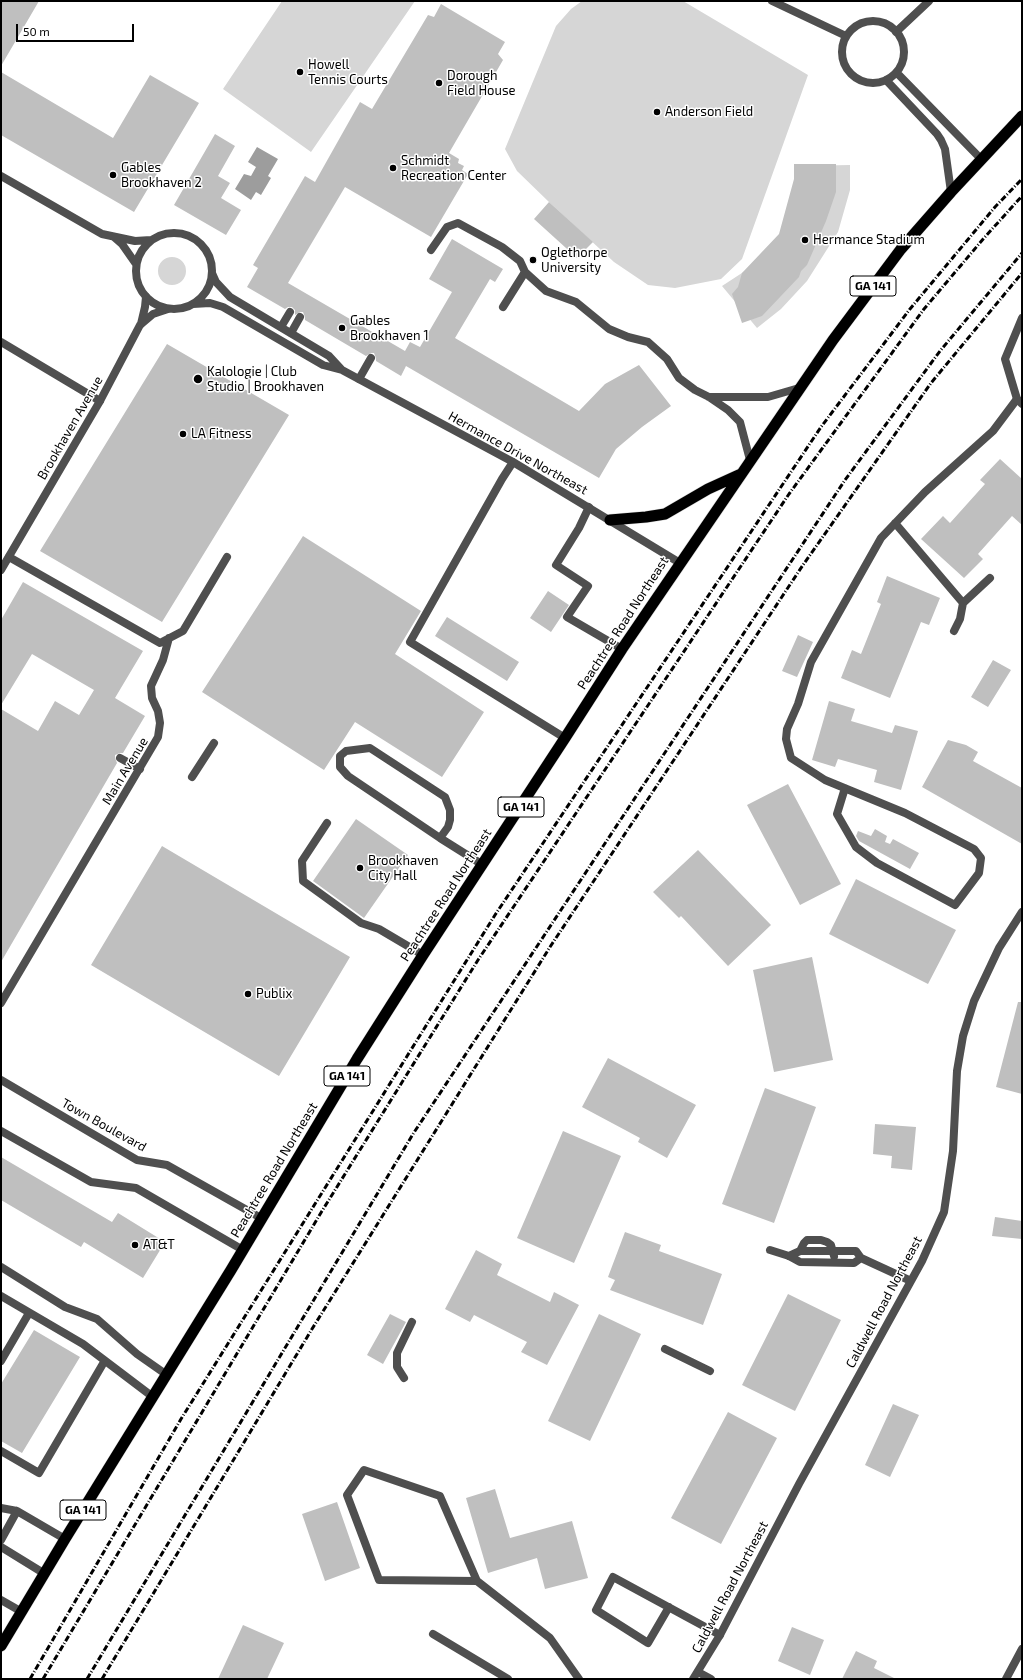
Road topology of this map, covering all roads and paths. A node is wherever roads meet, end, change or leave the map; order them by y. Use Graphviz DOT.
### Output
graph roads {
  1 [pos="772,1"];
  2 [pos="929,1"];
  3 [pos="896,32"];
  4 [pos="846,36"];
  5 [pos="896,73"];
  6 [pos="886,80"];
  7 [pos="1022,116"];
  8 [pos="982,159"];
  9 [pos="1,176"];
  10 [pos="951,192"];
  11 [pos="112,236"];
  12 [pos="151,240"];
  13 [pos="430,250"];
  14 [pos="136,264"];
  15 [pos="525,272"];
  16 [pos="212,274"];
  17 [pos="146,297"];
  18 [pos="193,304"];
  19 [pos="504,307"];
  20 [pos="168,309"];
  21 [pos="290,312"];
  22 [pos="300,317"];
  23 [pos="1022,318"];
  24 [pos="140,324"];
  25 [pos="281,327"];
  26 [pos="291,333"];
  27 [pos="1,342"];
  28 [pos="371,358"];
  29 [pos="342,370"];
  30 [pos="359,380"];
  31 [pos="799,388"];
  32 [pos="709,397"];
  33 [pos="100,401"];
  34 [pos="1020,401"];
  35 [pos="750,460"];
  36 [pos="513,462"];
  37 [pos="741,474"];
  38 [pos="589,507"];
  39 [pos="610,520"];
  40 [pos="895,523"];
  41 [pos="9,557"];
  42 [pos="227,557"];
  43 [pos="680,563"];
  44 [pos="1,570"];
  45 [pos="990,578"];
  46 [pos="963,603"];
  47 [pos="954,631"];
  48 [pos="169,638"];
  49 [pos="622,649"];
  50 [pos="566,738"];
  51 [pos="214,743"];
  52 [pos="120,758"];
  53 [pos="140,769"];
  54 [pos="192,777"];
  55 [pos="845,788"];
  56 [pos="328,824"];
  57 [pos="440,838"];
  58 [pos="483,865"];
  59 [pos="1022,912"];
  60 [pos="423,955"];
  61 [pos="1,1003"];
  62 [pos="1,1080"];
  63 [pos="1,1131"];
  64 [pos="261,1218"];
  65 [pos="242,1250"];
  66 [pos="770,1250"];
  67 [pos="834,1252"];
  68 [pos="789,1256"];
  69 [pos="860,1258"];
  70 [pos="834,1263"];
  71 [pos="1,1267"];
  72 [pos="910,1280"];
  73 [pos="1,1296"];
  74 [pos="29,1313"];
  75 [pos="412,1322"];
  76 [pos="665,1349"];
  77 [pos="1,1361"];
  78 [pos="104,1362"];
  79 [pos="710,1371"];
  80 [pos="167,1375"];
  81 [pos="404,1378"];
  82 [pos="153,1397"];
  83 [pos="1,1451"];
  84 [pos="1,1508"];
  85 [pos="17,1511"];
  86 [pos="65,1539"];
  87 [pos="1,1540"];
  88 [pos="1,1547"];
  89 [pos="45,1574"];
  90 [pos="478,1581"];
  91 [pos="1,1600"];
  92 [pos="669,1608"];
  93 [pos="22,1612"];
  94 [pos="433,1634"];
  95 [pos="720,1635"];
  96 [pos="1,1646"];
  97 [pos="1022,1649"];
  98 [pos="696,1675"];
  99 [pos="508,1679"];
  100 [pos="579,1679"];
  101 [pos="711,1679"];
  102 [pos="1006,1679"];
  1 -- 4 [label="street"];
  2 -- 3 [label="street"];
  3 -- 4 [label="street"];
  3 -- 5 [label="street"];
  4 -- 6 [label="street"];
  5 -- 6 [label="street"];
  5 -- 8 [label="street"];
  6 -- 10 [label="street"];
  7 -- 8 [label="highway, Peachtree Road Northeast / GA 141"];
  8 -- 10 [label="highway, Peachtree Road Northeast / GA 141"];
  9 -- 11 [label="street, Hermance Drive Northeast"];
  10 -- 31 [label="highway, Peachtree Road Northeast / GA 141"];
  11 -- 12 [label="street, Hermance Drive Northeast"];
  11 -- 14 [label="street, Hermance Drive Northeast"];
  12 -- 14 [label="street"];
  12 -- 16 [label="street, Hermance Drive Northeast"];
  13 -- 15 [label="street"];
  14 -- 17 [label="street, Hermance Drive Northeast"];
  15 -- 19 [label="street"];
  15 -- 32 [label="street"];
  16 -- 18 [label="street"];
  16 -- 25 [label="street, Hermance Drive Northeast"];
  17 -- 20 [label="street"];
  17 -- 24 [label="street"];
  18 -- 20 [label="street, Hermance Drive Northeast"];
  18 -- 29 [label="street, Hermance Drive Northeast"];
  20 -- 24 [label="street, Brookhaven Avenue"];
  21 -- 25 [label="street"];
  22 -- 26 [label="street"];
  23 -- 34 [label="street"];
  24 -- 33 [label="street, Brookhaven Avenue"];
  25 -- 26 [label="street, Hermance Drive Northeast"];
  26 -- 29 [label="street, Hermance Drive Northeast"];
  27 -- 33 [label="street"];
  28 -- 30 [label="street"];
  29 -- 30 [label="street, Hermance Drive Northeast"];
  30 -- 36 [label="street, Hermance Drive Northeast"];
  31 -- 32 [label="street"];
  31 -- 35 [label="highway, Peachtree Road Northeast / GA 141"];
  32 -- 35 [label="street"];
  33 -- 41 [label="street, Brookhaven Avenue"];
  34 -- 40 [label="street"];
  35 -- 37 [label="highway, Peachtree Road Northeast / GA 141"];
  36 -- 38 [label="street, Hermance Drive Northeast"];
  36 -- 50 [label="street"];
  37 -- 39 [label="highway"];
  37 -- 43 [label="highway, Peachtree Road Northeast / GA 141"];
  38 -- 39 [label="street, Hermance Drive Northeast"];
  38 -- 49 [label="street"];
  39 -- 43 [label="street, Hermance Drive Northeast"];
  40 -- 46 [label="street"];
  40 -- 55 [label="street"];
  41 -- 44 [label="street, Brookhaven Avenue"];
  41 -- 48 [label="street"];
  42 -- 48 [label="street"];
  43 -- 49 [label="highway, Peachtree Road Northeast / GA 141"];
  45 -- 46 [label="street"];
  46 -- 47 [label="street"];
  48 -- 53 [label="street, Main Avenue"];
  49 -- 50 [label="highway, Peachtree Road Northeast / GA 141"];
  50 -- 58 [label="highway, Peachtree Road Northeast / GA 141"];
  51 -- 54 [label="street"];
  52 -- 53 [label="street"];
  53 -- 61 [label="street, Main Avenue"];
  55 -- 55 [label="street"];
  56 -- 60 [label="street"];
  57 -- 57 [label="street"];
  57 -- 58 [label="street"];
  58 -- 60 [label="highway, Peachtree Road Northeast / GA 141"];
  59 -- 72 [label="street, Caldwell Road Northeast"];
  60 -- 64 [label="highway, Peachtree Road Northeast / GA 141"];
  62 -- 64 [label="street, Town Boulevard"];
  63 -- 65 [label="street"];
  64 -- 65 [label="highway, Peachtree Road Northeast / GA 141"];
  65 -- 80 [label="highway, Peachtree Road Northeast / GA 141"];
  66 -- 68 [label="street"];
  67 -- 68 [label="street"];
  67 -- 69 [label="street"];
  67 -- 70 [label="street"];
  68 -- 70 [label="street"];
  69 -- 70 [label="street"];
  69 -- 72 [label="street"];
  71 -- 80 [label="street"];
  72 -- 95 [label="street, Caldwell Road Northeast"];
  73 -- 74 [label="street"];
  74 -- 77 [label="street"];
  74 -- 78 [label="street"];
  75 -- 81 [label="street"];
  76 -- 79 [label="street"];
  78 -- 82 [label="street"];
  78 -- 83 [label="street"];
  80 -- 82 [label="highway, Peachtree Road Northeast / GA 141"];
  82 -- 86 [label="highway, Peachtree Road Northeast / GA 141"];
  84 -- 85 [label="street"];
  85 -- 86 [label="street"];
  85 -- 87 [label="street"];
  86 -- 89 [label="highway, Peachtree Road Northeast / GA 141"];
  88 -- 89 [label="street"];
  89 -- 93 [label="highway, Peachtree Road Northeast / GA 141"];
  90 -- 90 [label="street"];
  90 -- 100 [label="street"];
  91 -- 93 [label="street"];
  92 -- 92 [label="street"];
  92 -- 95 [label="street"];
  93 -- 96 [label="highway, Peachtree Road Northeast / GA 141"];
  94 -- 99 [label="street"];
  95 -- 98 [label="street, Caldwell Road Northeast"];
  97 -- 102 [label="street"];
  98 -- 101 [label="street"];
}
